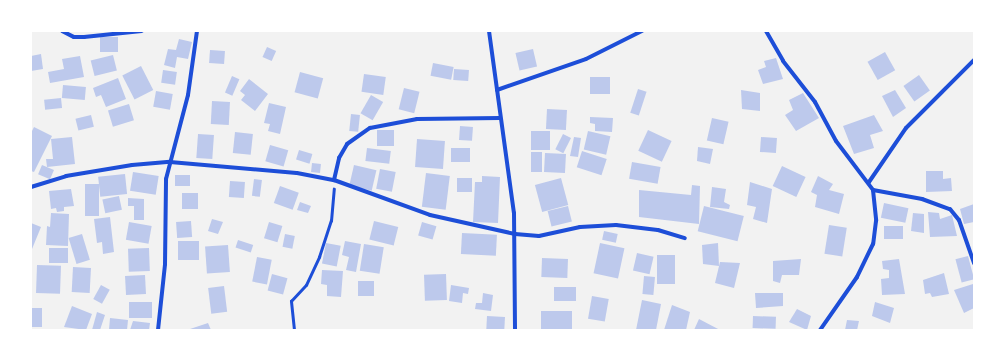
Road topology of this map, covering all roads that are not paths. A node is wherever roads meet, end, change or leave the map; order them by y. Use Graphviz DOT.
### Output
graph roads {
  1 [pos="62,31"];
  2 [pos="142,31"];
  3 [pos="197,31"];
  4 [pos="489,31"];
  5 [pos="642,31"];
  6 [pos="766,31"];
  7 [pos="974,60"];
  8 [pos="497,90"];
  9 [pos="500,118"];
  10 [pos="170,162"];
  11 [pos="334,180"];
  12 [pos="869,182"];
  13 [pos="31,187"];
  14 [pos="873,190"];
  15 [pos="516,234"];
  16 [pos="685,238"];
  17 [pos="974,263"];
  18 [pos="158,330"];
  19 [pos="515,330"];
  20 [pos="820,330"];
  1 -- 2 [label="street"];
  3 -- 10 [label="street"];
  4 -- 8 [label="street"];
  5 -- 8 [label="street"];
  6 -- 12 [label="street"];
  7 -- 12 [label="street"];
  8 -- 9 [label="street"];
  9 -- 11 [label="street"];
  9 -- 15 [label="street"];
  10 -- 11 [label="street"];
  10 -- 13 [label="street"];
  10 -- 18 [label="street"];
  11 -- 15 [label="street"];
  12 -- 14 [label="street"];
  14 -- 17 [label="street"];
  14 -- 20 [label="street"];
  15 -- 16 [label="street"];
  15 -- 19 [label="street"];
}
